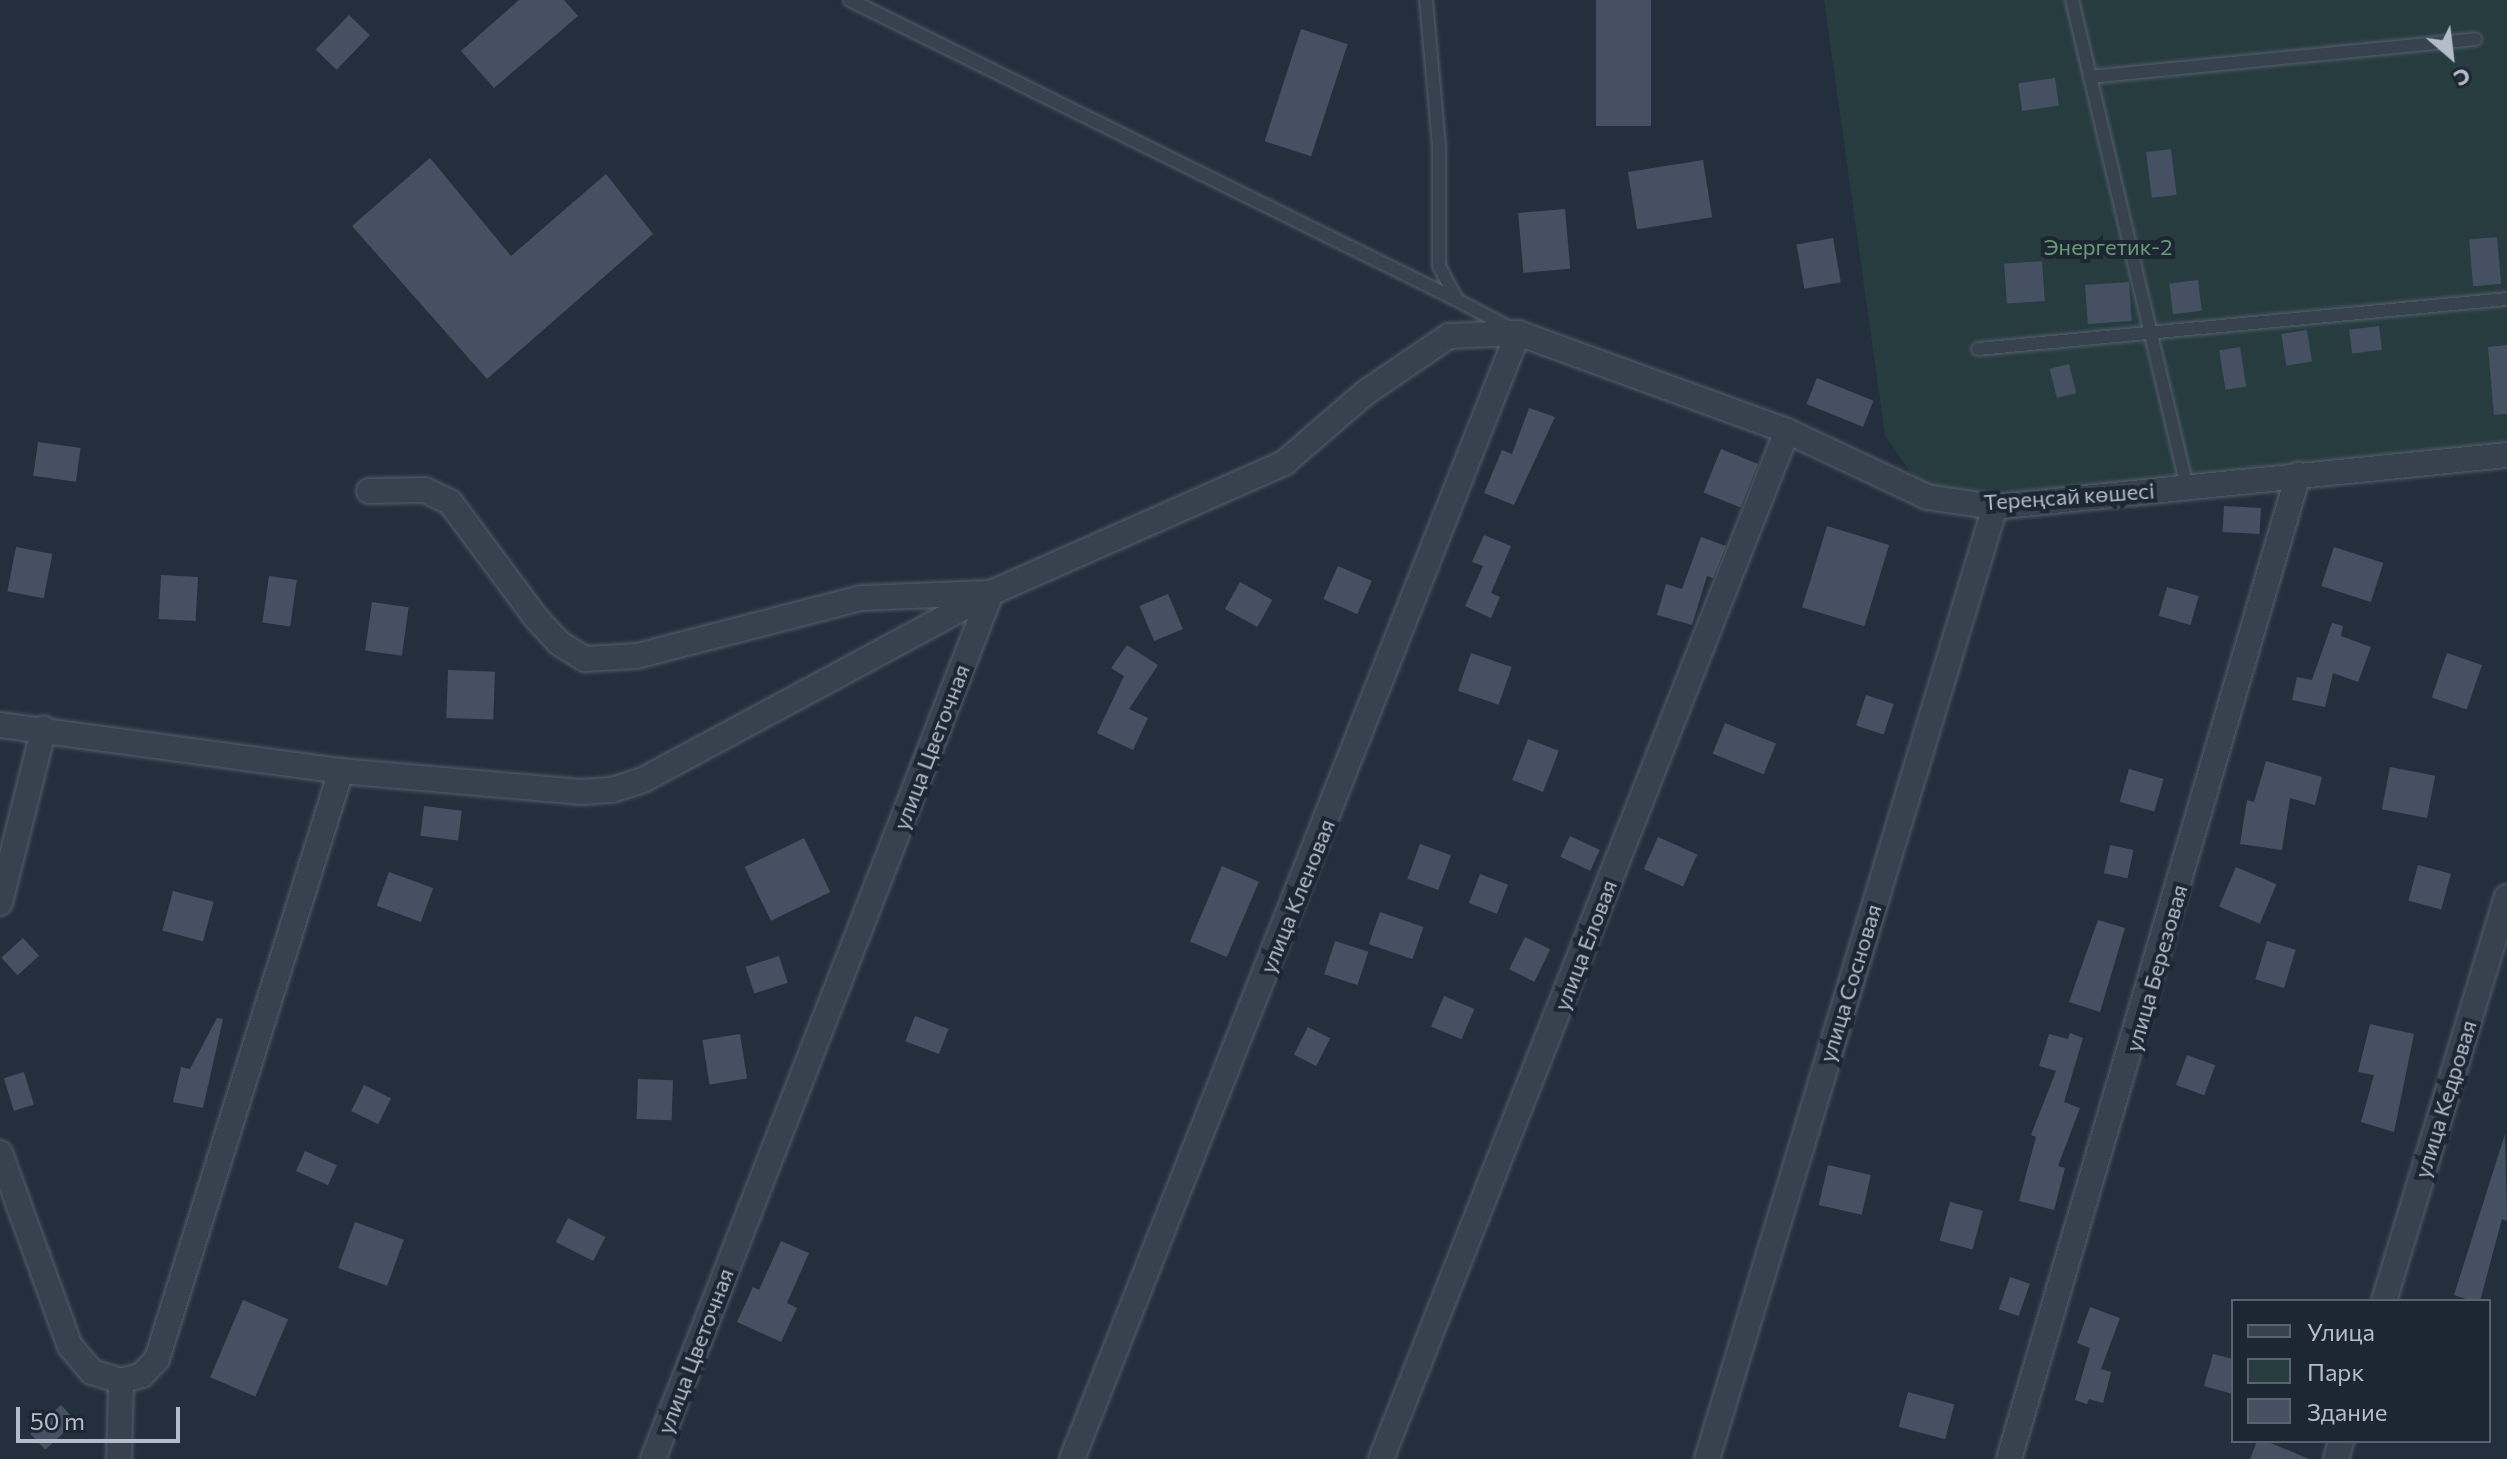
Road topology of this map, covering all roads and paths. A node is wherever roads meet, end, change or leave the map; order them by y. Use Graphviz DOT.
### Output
graph roads {
  1 [pos="850,0"];
  2 [pos="1426,0"];
  3 [pos="2072,0"];
  4 [pos="2475,39"];
  5 [pos="2090,77"];
  6 [pos="2507,299"];
  7 [pos="1457,300"];
  8 [pos="1518,333"];
  9 [pos="2152,336"];
  10 [pos="1978,349"];
  11 [pos="1787,431"];
  12 [pos="2507,455"];
  13 [pos="2298,475"];
  14 [pos="2187,487"];
  15 [pos="369,491"];
  16 [pos="1995,507"];
  17 [pos="991,593"];
  18 [pos="0,725"];
  19 [pos="44,728"];
  20 [pos="341,771"];
  21 [pos="2507,897"];
  22 [pos="0,903"];
  23 [pos="0,1153"];
  24 [pos="2385,1299"];
  25 [pos="121,1381"];
  26 [pos="119,1459"];
  27 [pos="653,1459"];
  28 [pos="1072,1459"];
  29 [pos="1381,1459"];
  30 [pos="1707,1459"];
  31 [pos="2009,1459"];
  1 -- 7 [label="lane"];
  2 -- 7 [label="lane"];
  3 -- 5 [label="lane"];
  4 -- 5 [label="lane"];
  5 -- 9 [label="lane"];
  6 -- 9 [label="lane"];
  7 -- 8 [label="lane"];
  8 -- 11 [label="street, Тереңсай көшесі"];
  8 -- 17 [label="street"];
  8 -- 28 [label="street, улица Кленовая"];
  9 -- 10 [label="lane"];
  9 -- 14 [label="lane"];
  11 -- 16 [label="street, Тереңсай көшесі"];
  11 -- 29 [label="street, улица Еловая"];
  12 -- 13 [label="street, Тереңсай көшесі"];
  13 -- 14 [label="street, Тереңсай көшесі"];
  13 -- 31 [label="street, улица Березовая"];
  14 -- 16 [label="street, Тереңсай көшесі"];
  15 -- 17 [label="street"];
  16 -- 30 [label="street, улица Сосновая"];
  17 -- 20 [label="street"];
  17 -- 27 [label="street, улица Цветочная"];
  18 -- 19 [label="street"];
  19 -- 20 [label="street"];
  19 -- 22 [label="street"];
  20 -- 25 [label="street"];
  21 -- 24 [label="street, улица Кедровая"];
  23 -- 25 [label="street"];
  25 -- 26 [label="street"];
}
